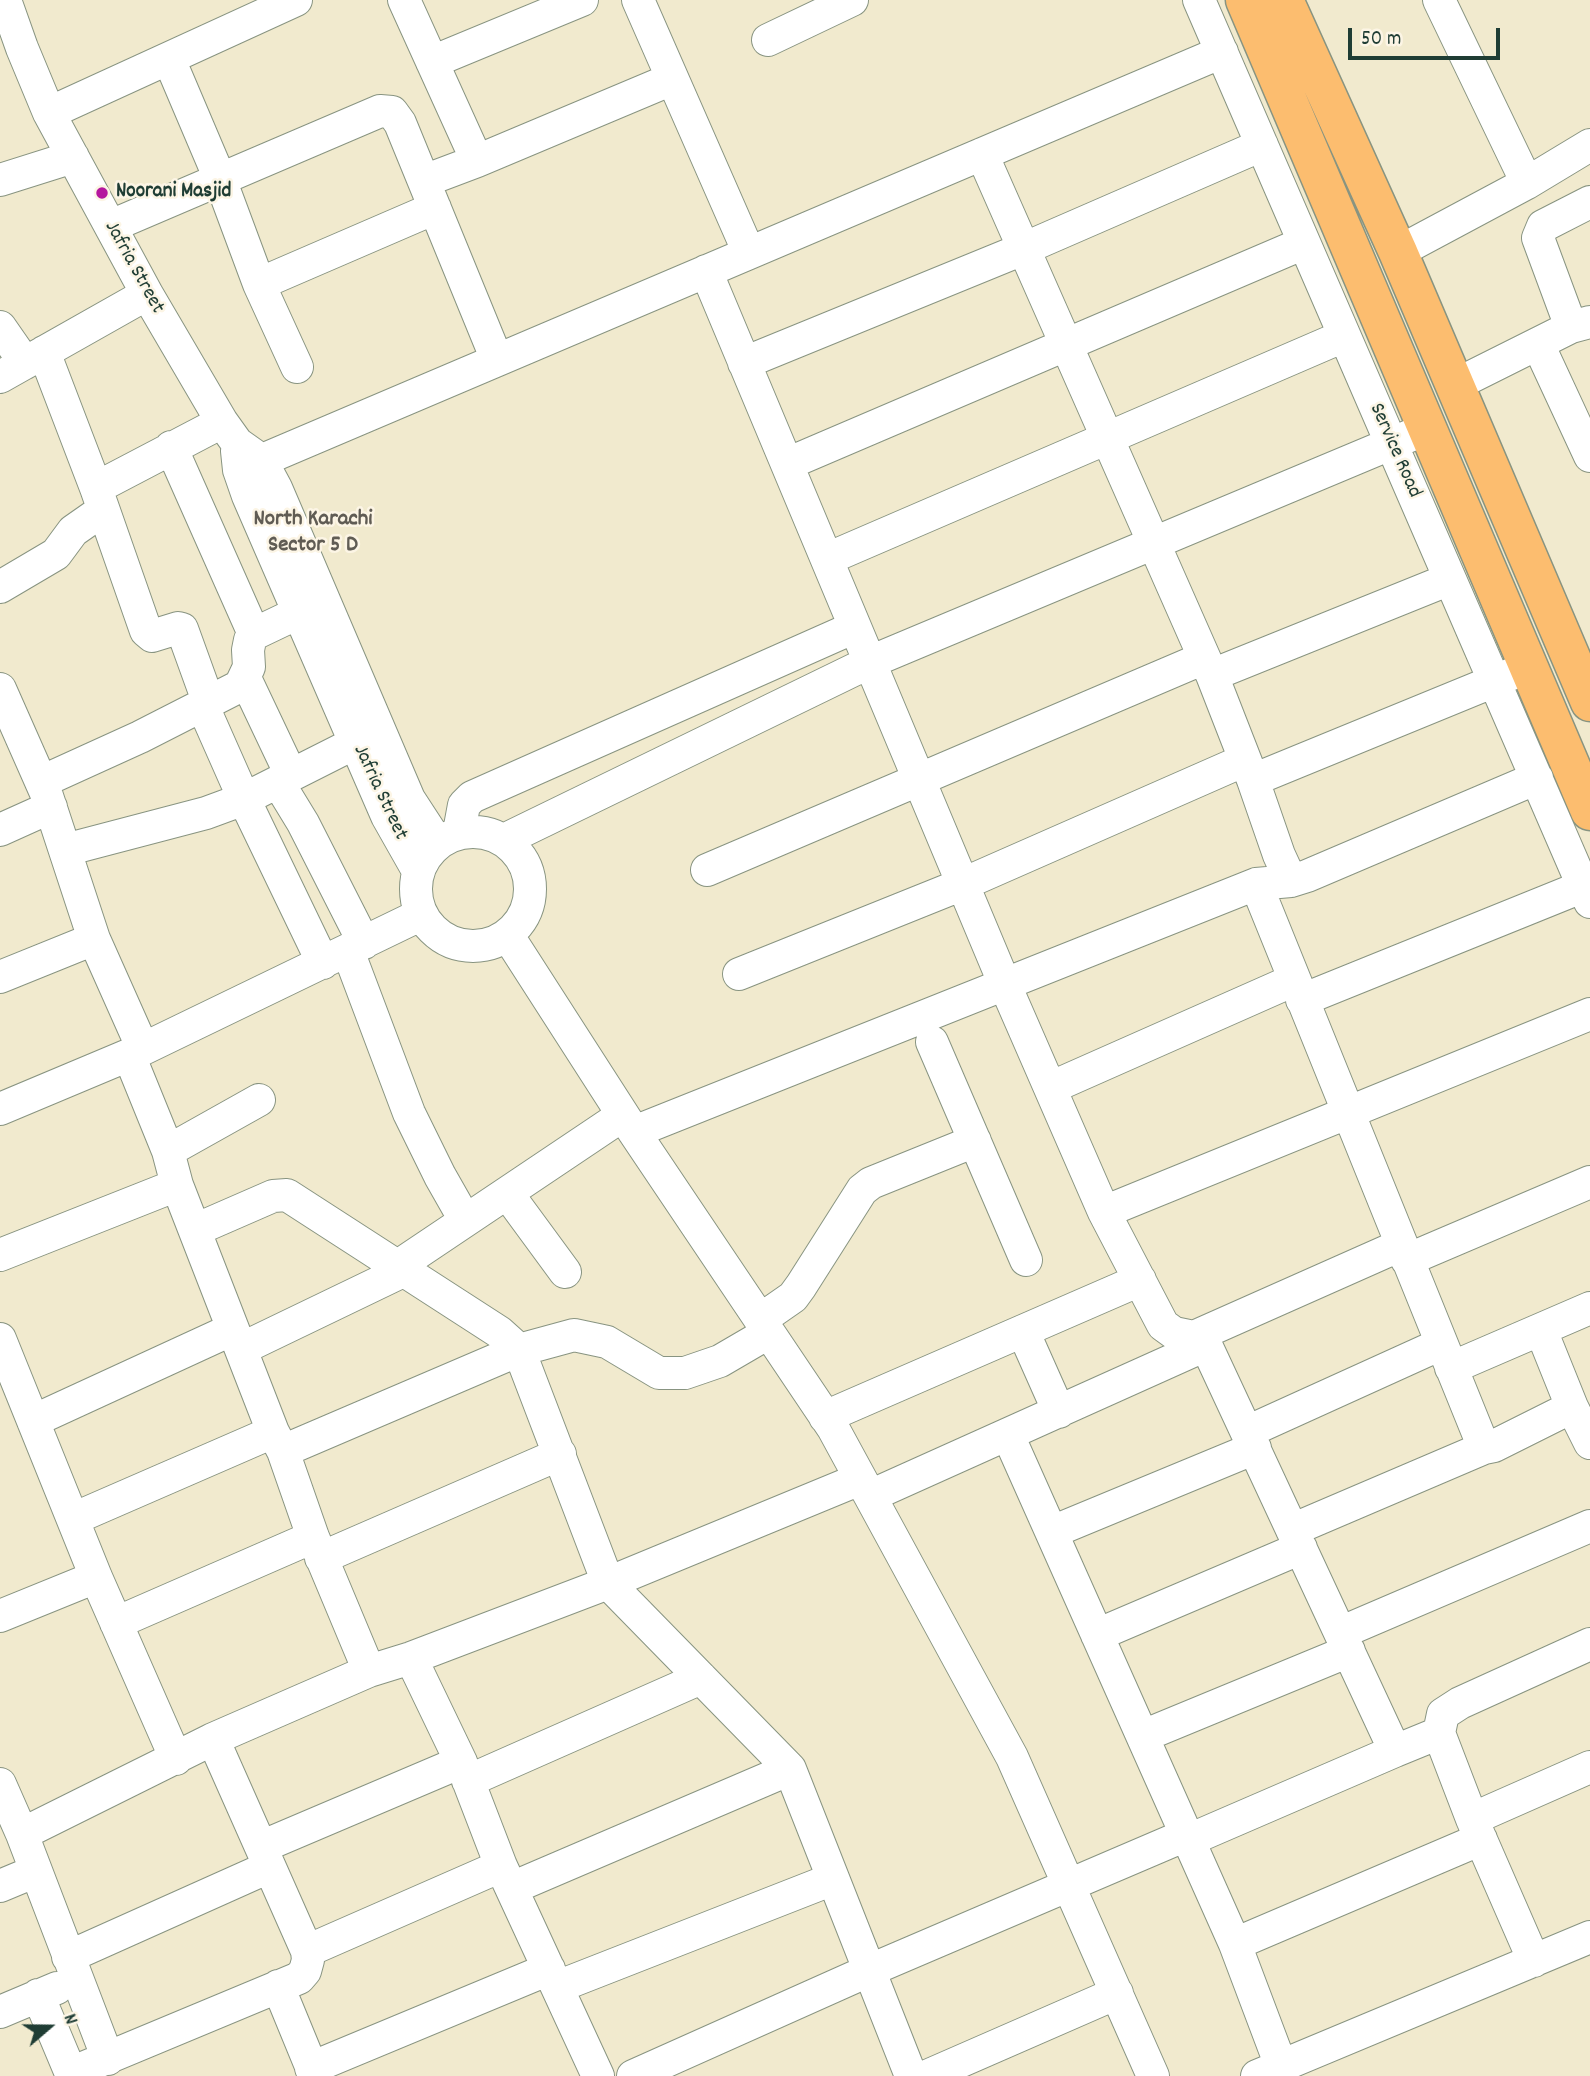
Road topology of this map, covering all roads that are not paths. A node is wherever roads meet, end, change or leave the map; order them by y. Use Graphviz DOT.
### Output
graph roads {
  1 [pos="296,0"];
  2 [pos="404,0"];
  3 [pos="582,0"];
  4 [pos="638,0"];
  5 [pos="852,0"];
  6 [pos="1199,0"];
  7 [pos="1245,0"];
  8 [pos="1284,0"];
  9 [pos="1439,0"];
  10 [pos="4,5"];
  11 [pos="236,13"];
  12 [pos="768,40"];
  13 [pos="1223,52"];
  14 [pos="11,53"];
  15 [pos="169,59"];
  16 [pos="432,62"];
  17 [pos="672,79"];
  18 [pos="50,113"];
  19 [pos="1262,145"];
  20 [pos="1590,145"];
  21 [pos="982,154"];
  22 [pos="73,157"];
  23 [pos="477,161"];
  24 [pos="220,179"];
  25 [pos="0,180"];
  26 [pos="1527,183"];
  27 [pos="429,194"];
  28 [pos="1590,202"];
  29 [pos="111,226"];
  30 [pos="1304,243"];
  31 [pos="1023,248"];
  32 [pos="1398,251"];
  33 [pos="749,253"];
  34 [pos="706,271"];
  35 [pos="259,284"];
  36 [pos="147,294"];
  37 [pos="1581,325"];
  38 [pos="0,327"];
  39 [pos="1344,336"];
  40 [pos="1065,344"];
  41 [pos="1538,344"];
  42 [pos="497,360"];
  43 [pos="744,363"];
  44 [pos="23,364"];
  45 [pos="296,367"];
  46 [pos="1455,385"];
  47 [pos="1426,429"];
  48 [pos="1107,440"];
  49 [pos="1391,445"];
  50 [pos="171,447"];
  51 [pos="240,449"];
  52 [pos="1590,456"];
  53 [pos="787,464"];
  54 [pos="100,499"];
  55 [pos="1153,542"];
  56 [pos="827,559"];
  57 [pos="1450,579"];
  58 [pos="0,587"];
  59 [pos="300,612"];
  60 [pos="855,627"];
  61 [pos="254,634"];
  62 [pos="1579,644"];
  63 [pos="335,661"];
  64 [pos="870,662"];
  65 [pos="1208,666"];
  66 [pos="1511,674"];
  67 [pos="245,678"];
  68 [pos="2,701"];
  69 [pos="205,702"];
  70 [pos="1590,702"];
  71 [pos="355,743"];
  72 [pos="1249,770"];
  73 [pos="1537,778"];
  74 [pos="284,779"];
  75 [pos="919,779"];
  76 [pos="46,795"];
  77 [pos="244,799"];
  78 [pos="1590,811"];
  79 [pos="0,830"];
  80 [pos="448,837"];
  81 [pos="504,840"];
  82 [pos="65,850"];
  83 [pos="417,869"];
  84 [pos="707,870"];
  85 [pos="1291,881"];
  86 [pos="963,884"];
  87 [pos="1256,884"];
  88 [pos="1587,894"];
  89 [pos="420,915"];
  90 [pos="508,936"];
  91 [pos="94,939"];
  92 [pos="345,952"];
  93 [pos="739,974"];
  94 [pos="0,977"];
  95 [pos="1005,985"];
  96 [pos="1298,990"];
  97 [pos="1590,1014"];
  98 [pos="932,1042"];
  99 [pos="136,1052"];
  100 [pos="1050,1088"];
  101 [pos="259,1100"];
  102 [pos="0,1109"];
  103 [pos="1347,1111"];
  104 [pos="628,1124"];
  105 [pos="975,1141"];
  106 [pos="168,1151"];
  107 [pos="1590,1182"];
  108 [pos="177,1185"];
  109 [pos="507,1193"];
  110 [pos="1104,1212"];
  111 [pos="465,1220"];
  112 [pos="195,1230"];
  113 [pos="1404,1252"];
  114 [pos="0,1255"];
  115 [pos="1026,1259"];
  116 [pos="402,1268"];
  117 [pos="565,1272"];
  118 [pos="1140,1280"];
  119 [pos="1590,1308"];
  120 [pos="764,1327"];
  121 [pos="1541,1329"];
  122 [pos="1023,1331"];
  123 [pos="0,1339"];
  124 [pos="237,1339"];
  125 [pos="1201,1340"];
  126 [pos="519,1350"];
  127 [pos="1446,1356"];
  128 [pos="1059,1412"];
  129 [pos="825,1417"];
  130 [pos="33,1421"];
  131 [pos="1584,1426"];
  132 [pos="1008,1435"];
  133 [pos="1251,1440"];
  134 [pos="278,1441"];
  135 [pos="1483,1448"];
  136 [pos="559,1454"];
  137 [pos="865,1488"];
  138 [pos="73,1519"];
  139 [pos="1590,1525"];
  140 [pos="1052,1532"];
  141 [pos="1297,1539"];
  142 [pos="317,1547"];
  143 [pos="96,1577"];
  144 [pos="608,1583"];
  145 [pos="0,1616"];
  146 [pos="116,1623"];
  147 [pos="1097,1635"];
  148 [pos="1345,1642"];
  149 [pos="1590,1644"];
  150 [pos="411,1658"];
  151 [pos="369,1671"];
  152 [pos="701,1678"];
  153 [pos="1439,1733"];
  154 [pos="1143,1736"];
  155 [pos="213,1739"];
  156 [pos="1395,1751"];
  157 [pos="176,1759"];
  158 [pos="1590,1767"];
  159 [pos="790,1769"];
  160 [pos="465,1771"];
  161 [pos="0,1784"];
  162 [pos="1476,1829"];
  163 [pos="22,1834"];
  164 [pos="1188,1837"];
  165 [pos="265,1857"];
  166 [pos="36,1871"];
  167 [pos="507,1877"];
  168 [pos="833,1879"];
  169 [pos="1069,1885"];
  170 [pos="0,1886"];
  171 [pos="1590,1937"];
  172 [pos="1236,1944"];
  173 [pos="307,1951"];
  174 [pos="1534,1961"];
  175 [pos="72,1968"];
  176 [pos="868,1971"];
  177 [pos="553,1978"];
  178 [pos="278,1986"];
  179 [pos="1117,1993"];
  180 [pos="38,1995"];
  181 [pos="0,2012"];
  182 [pos="108,2059"];
  183 [pos="1269,2071"];
  184 [pos="313,2072"];
  185 [pos="72,2074"];
  186 [pos="591,2074"];
  187 [pos="633,2076"];
  188 [pos="911,2076"];
  189 [pos="927,2076"];
  190 [pos="1153,2076"];
  1 -- 11 [label="street"];
  2 -- 16 [label="street"];
  3 -- 16 [label="street"];
  4 -- 17 [label="street"];
  5 -- 12 [label="street"];
  6 -- 13 [label="street, Service Road"];
  7 -- 47 [label="main road"];
  8 -- 32 [label="main road"];
  9 -- 26 [label="street"];
  10 -- 14 [label="street, Jafria Street"];
  11 -- 15 [label="street"];
  13 -- 19 [label="street, Service Road"];
  13 -- 21 [label="street"];
  14 -- 18 [label="street, Jafria Street"];
  15 -- 18 [label="street"];
  15 -- 24 [label="street"];
  16 -- 23 [label="street"];
  17 -- 23 [label="street"];
  17 -- 33 [label="street"];
  18 -- 22 [label="street, Jafria Street"];
  19 -- 30 [label="street, Service Road"];
  19 -- 31 [label="street"];
  20 -- 26 [label="street"];
  21 -- 31 [label="street"];
  21 -- 33 [label="street"];
  22 -- 25 [label="street"];
  22 -- 29 [label="street, Jafria Street"];
  23 -- 27 [label="street"];
  24 -- 27 [label="street"];
  24 -- 29 [label="street"];
  24 -- 35 [label="street"];
  26 -- 32 [label="street"];
  27 -- 35 [label="street"];
  27 -- 42 [label="street"];
  28 -- 37 [label="street"];
  29 -- 36 [label="street, Jafria Street"];
  30 -- 39 [label="street, Service Road"];
  30 -- 40 [label="street"];
  31 -- 40 [label="street"];
  31 -- 43 [label="street"];
  32 -- 46 [label="main road"];
  33 -- 34 [label="street"];
  34 -- 42 [label="street"];
  34 -- 43 [label="street"];
  35 -- 45 [label="street"];
  36 -- 44 [label="street"];
  36 -- 51 [label="street, Jafria Street"];
  37 -- 41 [label="street"];
  38 -- 44 [label="street"];
  39 -- 48 [label="street"];
  39 -- 49 [label="street, Service Road"];
  40 -- 48 [label="street"];
  40 -- 53 [label="street"];
  41 -- 46 [label="street"];
  41 -- 52 [label="street"];
  42 -- 51 [label="street"];
  43 -- 53 [label="street"];
  44 -- 54 [label="street"];
  46 -- 62 [label="main road"];
  47 -- 49 [label="street"];
  47 -- 66 [label="main road"];
  48 -- 55 [label="street"];
  48 -- 56 [label="street"];
  49 -- 55 [label="street"];
  49 -- 57 [label="street, Service Road"];
  50 -- 51 [label="street"];
  50 -- 54 [label="street"];
  50 -- 61 [label="street"];
  51 -- 59 [label="street, Jafria Street"];
  51 -- 63 [label="street, Jafria Street"];
  53 -- 56 [label="street"];
  54 -- 58 [label="street"];
  54 -- 69 [label="street"];
  55 -- 64 [label="street"];
  55 -- 65 [label="street"];
  56 -- 60 [label="street"];
  57 -- 65 [label="street"];
  57 -- 66 [label="street, Service Road"];
  59 -- 61 [label="street"];
  59 -- 63 [label="street, Jafria Street"];
  60 -- 64 [label="street"];
  60 -- 80 [label="street"];
  61 -- 67 [label="street"];
  62 -- 70 [label="main road"];
  63 -- 71 [label="street, Jafria Street"];
  63 -- 80 [label="street, Jafria Street"];
  64 -- 75 [label="street"];
  64 -- 81 [label="street"];
  65 -- 72 [label="street"];
  65 -- 75 [label="street"];
  66 -- 72 [label="street"];
  66 -- 73 [label="street, Service Road"];
  66 -- 78 [label="main road"];
  67 -- 69 [label="street"];
  67 -- 74 [label="street"];
  68 -- 76 [label="street"];
  69 -- 76 [label="street"];
  69 -- 77 [label="street"];
  71 -- 74 [label="street"];
  71 -- 83 [label="street, Jafria Street"];
  72 -- 85 [label="street"];
  72 -- 86 [label="street"];
  73 -- 85 [label="street"];
  73 -- 88 [label="street, Service Road"];
  74 -- 77 [label="street"];
  74 -- 92 [label="street"];
  75 -- 84 [label="street"];
  75 -- 86 [label="street"];
  76 -- 79 [label="street"];
  76 -- 82 [label="street"];
  77 -- 82 [label="street"];
  77 -- 92 [label="street"];
  80 -- 81 [label="street"];
  80 -- 83 [label="street"];
  81 -- 90 [label="street"];
  82 -- 91 [label="street"];
  83 -- 89 [label="street"];
  85 -- 87 [label="street"];
  86 -- 93 [label="street"];
  86 -- 95 [label="street"];
  87 -- 95 [label="street"];
  87 -- 96 [label="street"];
  88 -- 96 [label="street"];
  89 -- 90 [label="street"];
  89 -- 92 [label="street"];
  90 -- 104 [label="street"];
  91 -- 94 [label="street"];
  91 -- 99 [label="street"];
  92 -- 99 [label="street"];
  92 -- 111 [label="street"];
  95 -- 100 [label="street"];
  95 -- 104 [label="street"];
  96 -- 100 [label="street"];
  96 -- 103 [label="street"];
  97 -- 103 [label="street"];
  98 -- 105 [label="street"];
  99 -- 102 [label="street"];
  99 -- 106 [label="street"];
  100 -- 110 [label="street"];
  101 -- 106 [label="street"];
  103 -- 110 [label="street"];
  103 -- 113 [label="street"];
  104 -- 109 [label="street"];
  104 -- 120 [label="street"];
  105 -- 115 [label="street"];
  105 -- 120 [label="street"];
  106 -- 108 [label="street"];
  107 -- 113 [label="street"];
  108 -- 112 [label="street"];
  108 -- 114 [label="street"];
  109 -- 111 [label="street"];
  109 -- 117 [label="street"];
  110 -- 118 [label="street"];
  111 -- 116 [label="street"];
  112 -- 116 [label="street"];
  112 -- 124 [label="street"];
  113 -- 125 [label="street"];
  113 -- 127 [label="street"];
  116 -- 124 [label="street"];
  116 -- 126 [label="street"];
  118 -- 122 [label="street"];
  118 -- 125 [label="street"];
  119 -- 121 [label="street"];
  120 -- 126 [label="street"];
  120 -- 129 [label="street"];
  121 -- 127 [label="street"];
  121 -- 131 [label="street"];
  122 -- 128 [label="street"];
  122 -- 129 [label="street"];
  123 -- 130 [label="street"];
  124 -- 130 [label="street"];
  124 -- 134 [label="street"];
  125 -- 128 [label="street"];
  125 -- 133 [label="street"];
  126 -- 134 [label="street"];
  126 -- 136 [label="street"];
  127 -- 133 [label="street"];
  127 -- 135 [label="street"];
  128 -- 132 [label="street"];
  129 -- 137 [label="street"];
  130 -- 138 [label="street"];
  131 -- 135 [label="street"];
  132 -- 137 [label="street"];
  132 -- 140 [label="street"];
  133 -- 140 [label="street"];
  133 -- 141 [label="street"];
  134 -- 138 [label="street"];
  134 -- 142 [label="street"];
  135 -- 141 [label="street"];
  136 -- 142 [label="street"];
  136 -- 144 [label="street"];
  137 -- 144 [label="street"];
  137 -- 169 [label="street"];
  138 -- 143 [label="street"];
  139 -- 148 [label="street"];
  140 -- 147 [label="street"];
  141 -- 147 [label="street"];
  141 -- 148 [label="street"];
  142 -- 146 [label="street"];
  142 -- 151 [label="street"];
  143 -- 145 [label="street"];
  143 -- 146 [label="street"];
  144 -- 150 [label="street"];
  144 -- 152 [label="street"];
  146 -- 157 [label="street"];
  147 -- 154 [label="street"];
  148 -- 154 [label="street"];
  148 -- 156 [label="street"];
  149 -- 153 [label="street"];
  150 -- 151 [label="street"];
  150 -- 160 [label="street"];
  151 -- 155 [label="street"];
  152 -- 159 [label="street"];
  152 -- 160 [label="street"];
  153 -- 156 [label="street"];
  153 -- 162 [label="street"];
  154 -- 164 [label="street"];
  155 -- 157 [label="street"];
  155 -- 165 [label="street"];
  156 -- 164 [label="street"];
  157 -- 163 [label="street"];
  158 -- 162 [label="street"];
  159 -- 167 [label="street"];
  159 -- 168 [label="street"];
  160 -- 165 [label="street"];
  160 -- 167 [label="street"];
  161 -- 163 [label="street"];
  162 -- 172 [label="street"];
  162 -- 174 [label="street"];
  163 -- 166 [label="street"];
  164 -- 169 [label="street"];
  164 -- 172 [label="street"];
  165 -- 173 [label="street"];
  165 -- 175 [label="street"];
  166 -- 170 [label="street"];
  166 -- 175 [label="street"];
  167 -- 173 [label="street"];
  167 -- 177 [label="street"];
  168 -- 176 [label="street"];
  168 -- 177 [label="street"];
  169 -- 176 [label="street"];
  169 -- 179 [label="street"];
  171 -- 174 [label="street"];
  172 -- 183 [label="street"];
  173 -- 178 [label="street"];
  174 -- 183 [label="street"];
  175 -- 180 [label="street"];
  175 -- 182 [label="street"];
  176 -- 187 [label="street"];
  176 -- 188 [label="street"];
  177 -- 184 [label="street"];
  177 -- 186 [label="street"];
  178 -- 182 [label="street"];
  178 -- 184 [label="street"];
  179 -- 189 [label="street"];
  179 -- 190 [label="street"];
  180 -- 181 [label="street"];
  180 -- 185 [label="street"];
  182 -- 185 [label="street"];
}
